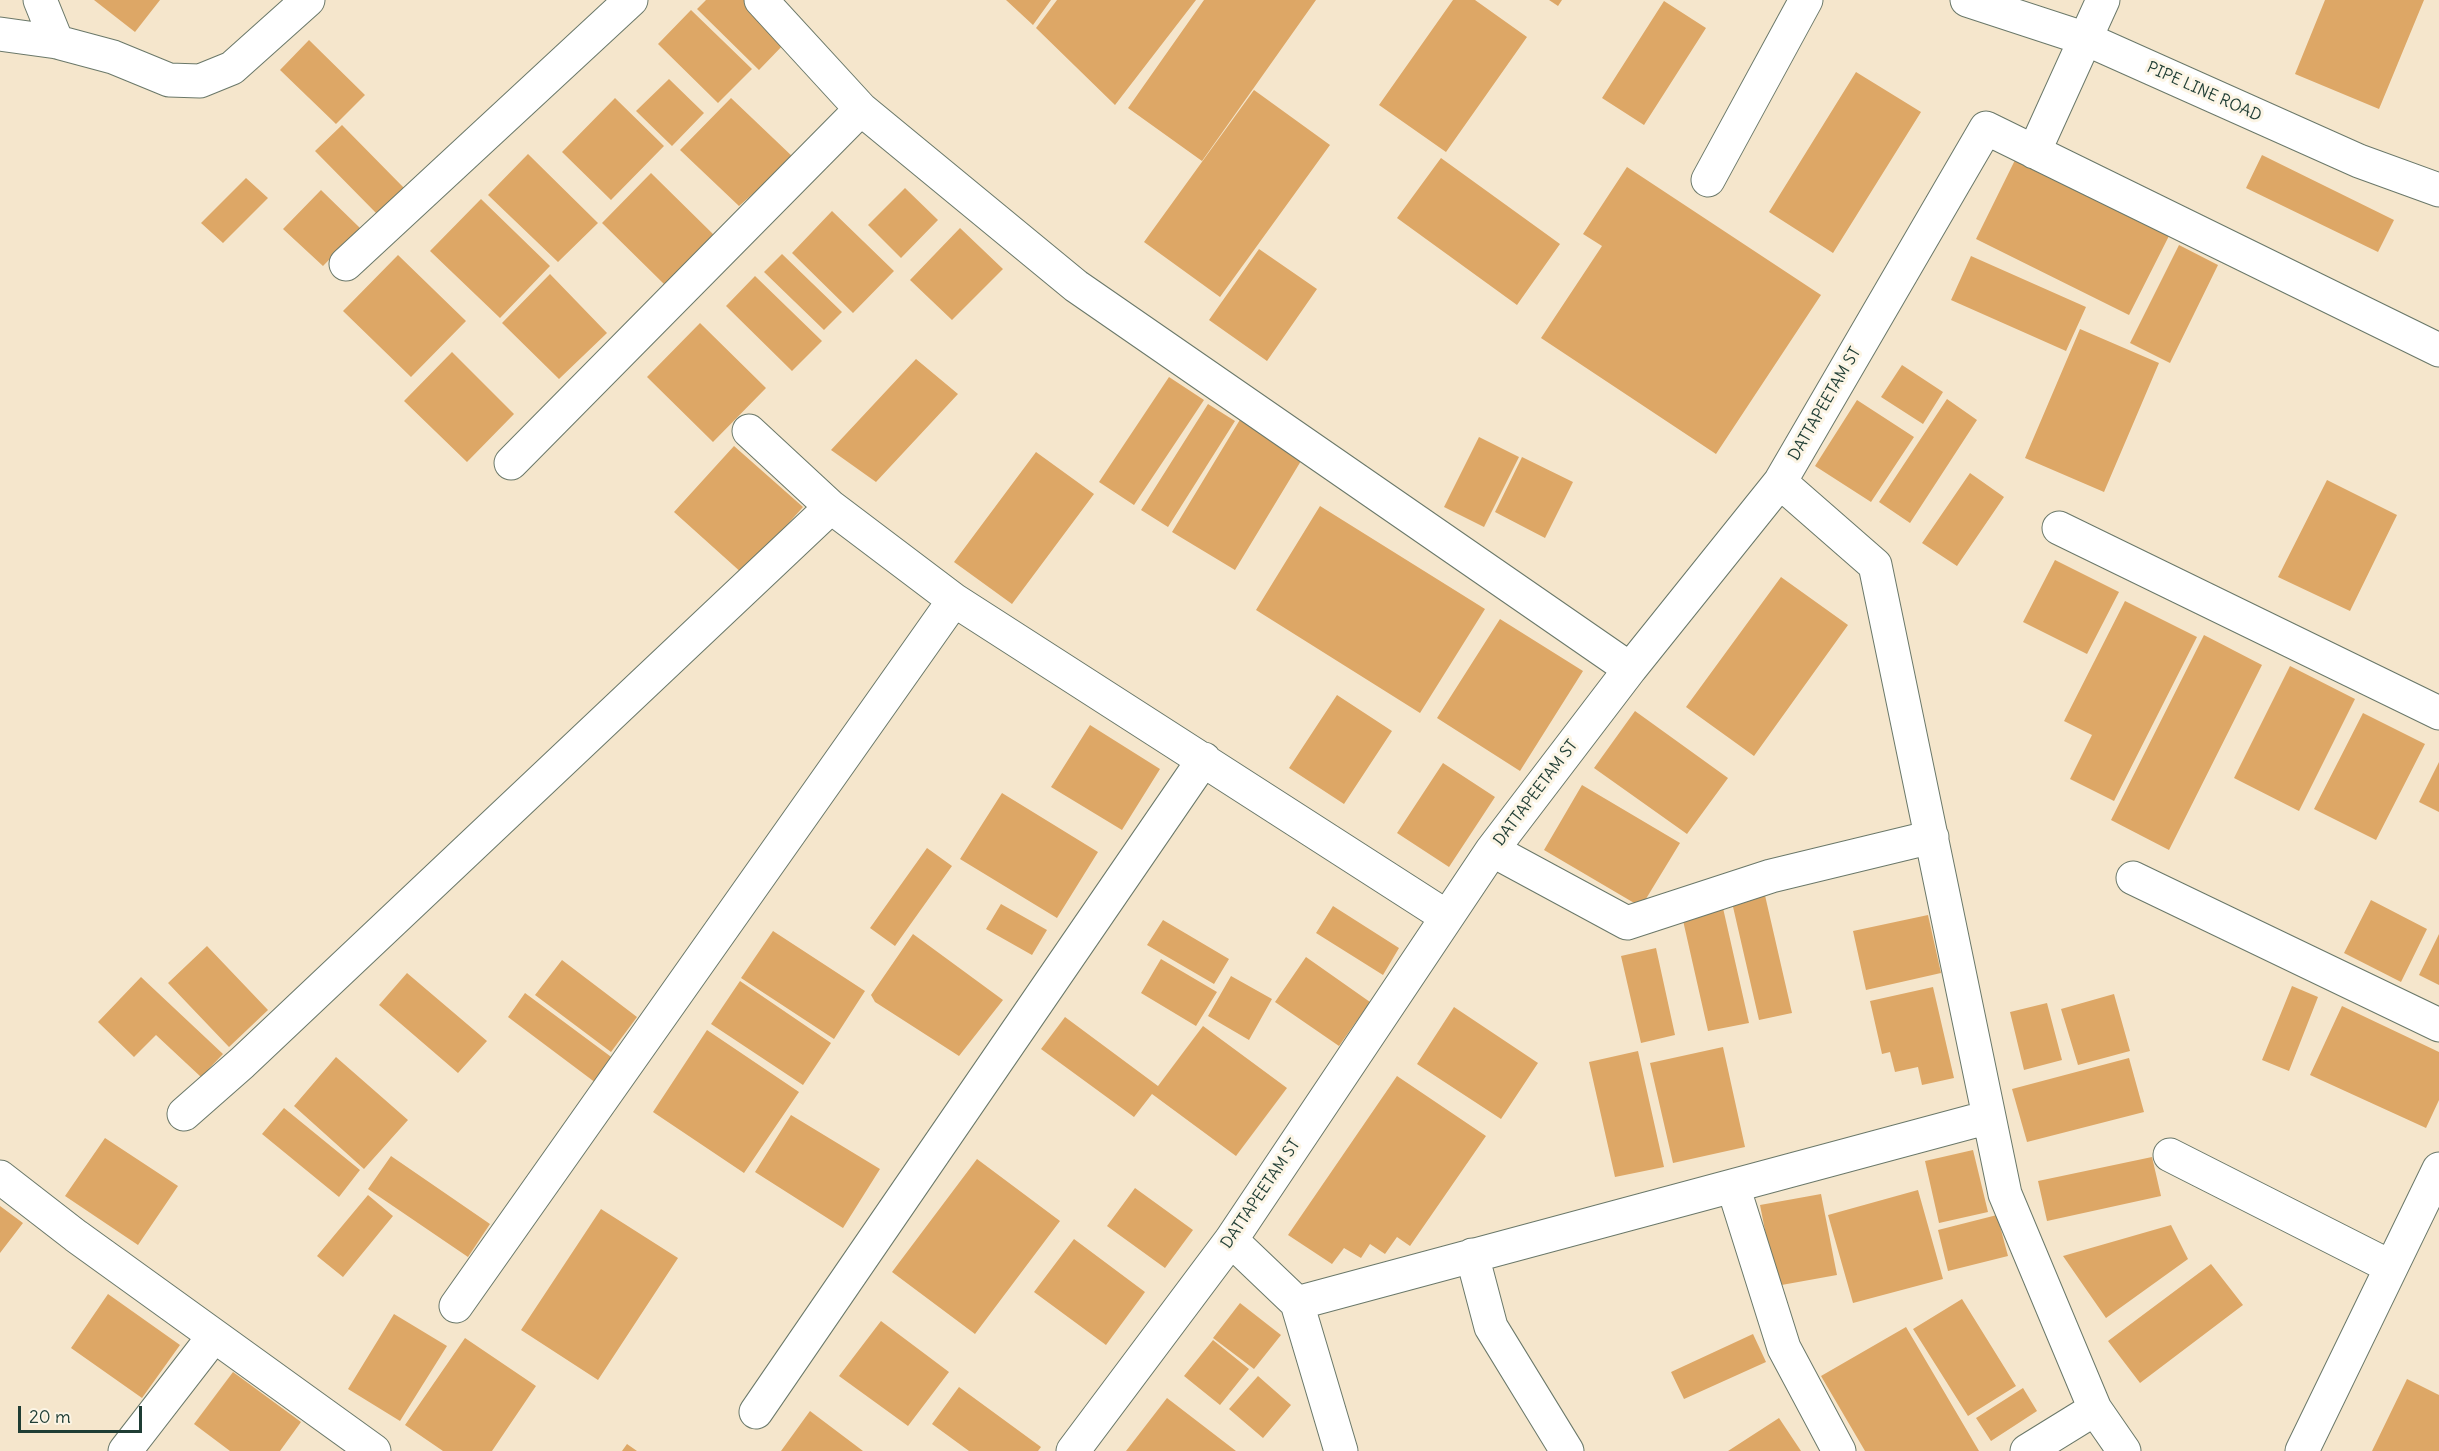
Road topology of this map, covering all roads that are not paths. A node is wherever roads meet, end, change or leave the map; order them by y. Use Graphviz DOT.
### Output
graph roads {
  1 [pos="40,0"];
  2 [pos="308,0"];
  3 [pos="632,0"];
  4 [pos="761,0"];
  5 [pos="1806,0"];
  6 [pos="1967,0"];
  7 [pos="2103,0"];
  8 [pos="0,34"];
  9 [pos="2086,39"];
  10 [pos="57,42"];
  11 [pos="861,109"];
  12 [pos="2034,152"];
  13 [pos="1708,180"];
  14 [pos="2439,190"];
  15 [pos="346,264"];
  16 [pos="2439,350"];
  17 [pos="749,431"];
  18 [pos="511,463"];
  19 [pos="1780,482"];
  20 [pos="831,507"];
  21 [pos="2060,528"];
  22 [pos="954,600"];
  23 [pos="1630,669"];
  24 [pos="2439,713"];
  25 [pos="1204,759"];
  26 [pos="1932,837"];
  27 [pos="1492,850"];
  28 [pos="2133,878"];
  29 [pos="1447,917"];
  30 [pos="2439,1025"];
  31 [pos="184,1114"];
  32 [pos="1989,1117"];
  33 [pos="2170,1155"];
  34 [pos="2439,1169"];
  35 [pos="0,1177"];
  36 [pos="1732,1186"];
  37 [pos="1231,1240"];
  38 [pos="1472,1255"];
  39 [pos="2391,1267"];
  40 [pos="1297,1303"];
  41 [pos="456,1306"];
  42 [pos="214,1336"];
  43 [pos="2096,1409"];
  44 [pos="756,1412"];
  45 [pos="125,1451"];
  46 [pos="374,1451"];
  47 [pos="1073,1451"];
  48 [pos="1341,1451"];
  49 [pos="1567,1451"];
  50 [pos="1839,1451"];
  51 [pos="2027,1451"];
  52 [pos="2124,1451"];
  53 [pos="2302,1451"];
  1 -- 10 [label="street"];
  2 -- 10 [label="street"];
  3 -- 15 [label="street"];
  4 -- 11 [label="street"];
  5 -- 13 [label="street"];
  6 -- 9 [label="street, PIPE LINE ROAD"];
  7 -- 9 [label="street"];
  8 -- 10 [label="street"];
  9 -- 12 [label="street"];
  9 -- 14 [label="street, PIPE LINE ROAD"];
  11 -- 18 [label="street"];
  11 -- 23 [label="street"];
  12 -- 16 [label="street"];
  12 -- 19 [label="street, DATTAPEETAM ST"];
  17 -- 20 [label="street"];
  19 -- 23 [label="street, DATTAPEETAM ST"];
  19 -- 26 [label="street"];
  20 -- 22 [label="street"];
  20 -- 31 [label="street"];
  21 -- 24 [label="street"];
  22 -- 25 [label="street"];
  22 -- 41 [label="street"];
  23 -- 27 [label="street, DATTAPEETAM ST"];
  25 -- 29 [label="street"];
  25 -- 44 [label="street"];
  26 -- 27 [label="street"];
  26 -- 32 [label="street"];
  27 -- 29 [label="street, DATTAPEETAM ST"];
  28 -- 30 [label="street"];
  29 -- 37 [label="street, DATTAPEETAM ST"];
  32 -- 36 [label="street"];
  32 -- 43 [label="street"];
  33 -- 39 [label="street"];
  34 -- 39 [label="street"];
  35 -- 42 [label="street"];
  36 -- 38 [label="street"];
  36 -- 50 [label="street"];
  37 -- 40 [label="street"];
  37 -- 47 [label="street, DATTAPEETAM ST"];
  38 -- 40 [label="street"];
  38 -- 49 [label="street"];
  39 -- 53 [label="street"];
  40 -- 48 [label="street"];
  42 -- 45 [label="street"];
  42 -- 46 [label="street"];
  43 -- 51 [label="street"];
  43 -- 52 [label="street"];
}
